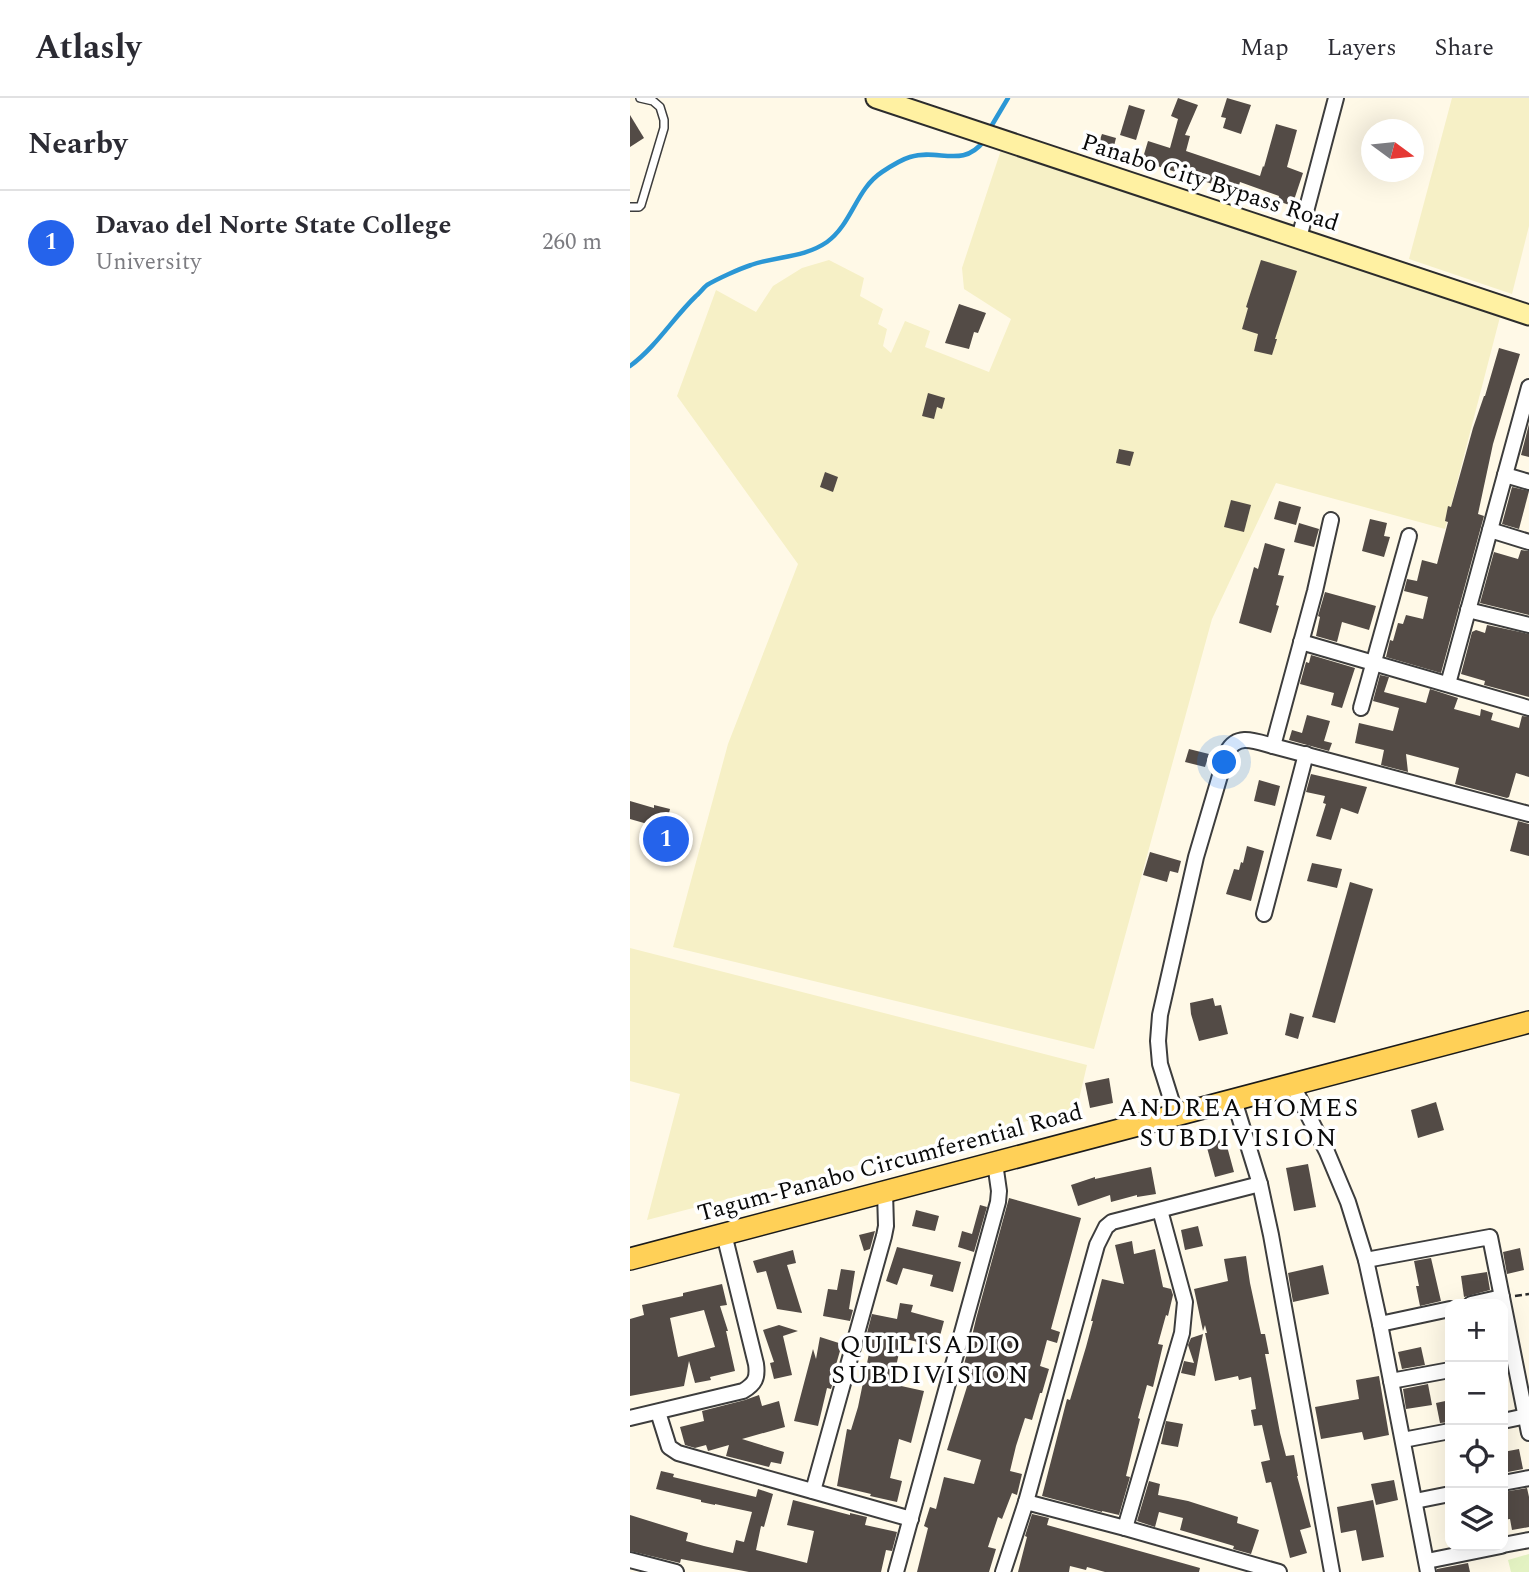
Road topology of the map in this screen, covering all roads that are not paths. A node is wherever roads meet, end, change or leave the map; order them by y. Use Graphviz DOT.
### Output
graph roads {
  1 [pos="640,98"];
  2 [pos="876,98"];
  3 [pos="1336,98"];
  4 [pos="924,106"];
  5 [pos="630,207"];
  6 [pos="1299,238"];
  7 [pos="1529,314"];
  8 [pos="1528,395"];
  9 [pos="1505,475"];
  10 [pos="1529,482"];
  11 [pos="1331,520"];
  12 [pos="1490,530"];
  13 [pos="1409,536"];
  14 [pos="1529,542"];
  15 [pos="1468,610"];
  16 [pos="1529,625"];
  17 [pos="1301,642"];
  18 [pos="1374,663"];
  19 [pos="1448,684"];
  20 [pos="1361,708"];
  21 [pos="1529,708"];
  22 [pos="1273,746"];
  23 [pos="1306,754"];
  24 [pos="1529,814"];
  25 [pos="1264,914"];
  26 [pos="1529,1022"];
  27 [pos="1292,1084"];
  28 [pos="1234,1100"];
  29 [pos="1176,1115"];
  30 [pos="995,1163"];
  31 [pos="1260,1184"];
  32 [pos="885,1192"];
  33 [pos="1160,1210"];
  34 [pos="724,1234"];
  35 [pos="630,1259"];
  36 [pos="1366,1260"];
  37 [pos="1502,1297"];
  38 [pos="1493,1299"];
  39 [pos="1445,1309"];
  40 [pos="1380,1324"];
  41 [pos="1508,1358"];
  42 [pos="1445,1371"];
  43 [pos="1391,1381"];
  44 [pos="658,1412"];
  45 [pos="1526,1416"];
  46 [pos="630,1418"];
  47 [pos="1508,1420"];
  48 [pos="1445,1432"];
  49 [pos="1529,1433"];
  50 [pos="1403,1440"];
  51 [pos="1529,1478"];
  52 [pos="1508,1482"];
  53 [pos="813,1491"];
  54 [pos="1445,1495"];
  55 [pos="1026,1502"];
  56 [pos="1415,1502"];
  57 [pos="911,1519"];
  58 [pos="1125,1528"];
  59 [pos="1529,1540"];
  60 [pos="1508,1545"];
  61 [pos="1484,1551"];
  62 [pos="630,1560"];
  63 [pos="1427,1567"];
  64 [pos="676,1572"];
  65 [pos="896,1572"];
  66 [pos="1003,1572"];
  67 [pos="1279,1572"];
  68 [pos="1332,1572"];
  1 -- 5 [label="lane"];
  2 -- 4 [label="main road, Panabo City Bypass Road"];
  3 -- 6 [label="street"];
  4 -- 6 [label="main road, Panabo City Bypass Road"];
  6 -- 7 [label="main road, Panabo City Bypass Road"];
  8 -- 9 [label="street"];
  9 -- 10 [label="street"];
  9 -- 12 [label="street"];
  11 -- 17 [label="street"];
  12 -- 14 [label="street"];
  12 -- 15 [label="street"];
  13 -- 18 [label="street"];
  15 -- 16 [label="street"];
  15 -- 19 [label="street"];
  17 -- 18 [label="street"];
  17 -- 22 [label="street"];
  18 -- 19 [label="street"];
  18 -- 20 [label="street"];
  19 -- 21 [label="street"];
  22 -- 23 [label="street"];
  22 -- 29 [label="street"];
  23 -- 24 [label="street"];
  23 -- 25 [label="street"];
  26 -- 27 [label="main road, Tagum-Panabo Circumferential Road"];
  27 -- 28 [label="main road, Tagum-Panabo Circumferential Road"];
  27 -- 36 [label="street"];
  28 -- 29 [label="main road, Tagum-Panabo Circumferential Road"];
  28 -- 31 [label="street"];
  29 -- 30 [label="main road, Tagum-Panabo Circumferential Road"];
  30 -- 32 [label="main road, Tagum-Panabo Circumferential Road"];
  30 -- 57 [label="street"];
  31 -- 33 [label="street"];
  31 -- 68 [label="street"];
  32 -- 34 [label="main road, Tagum-Panabo Circumferential Road"];
  32 -- 53 [label="street"];
  33 -- 55 [label="street"];
  33 -- 58 [label="street"];
  34 -- 35 [label="main road, Tagum-Panabo Circumferential Road"];
  34 -- 44 [label="street"];
  36 -- 37 [label="street"];
  36 -- 40 [label="street"];
  37 -- 38 [label="street"];
  39 -- 40 [label="street"];
  40 -- 43 [label="street"];
  41 -- 45 [label="street"];
  42 -- 43 [label="street"];
  43 -- 50 [label="street"];
  44 -- 46 [label="street"];
  44 -- 53 [label="street"];
  45 -- 47 [label="street"];
  45 -- 49 [label="street"];
  48 -- 50 [label="street"];
  50 -- 56 [label="street"];
  51 -- 52 [label="street"];
  53 -- 57 [label="street"];
  54 -- 56 [label="street"];
  55 -- 58 [label="street"];
  55 -- 66 [label="street"];
  56 -- 63 [label="street"];
  57 -- 65 [label="street"];
  58 -- 67 [label="street"];
  59 -- 60 [label="street"];
  61 -- 63 [label="street"];
  62 -- 64 [label="street"];
}
